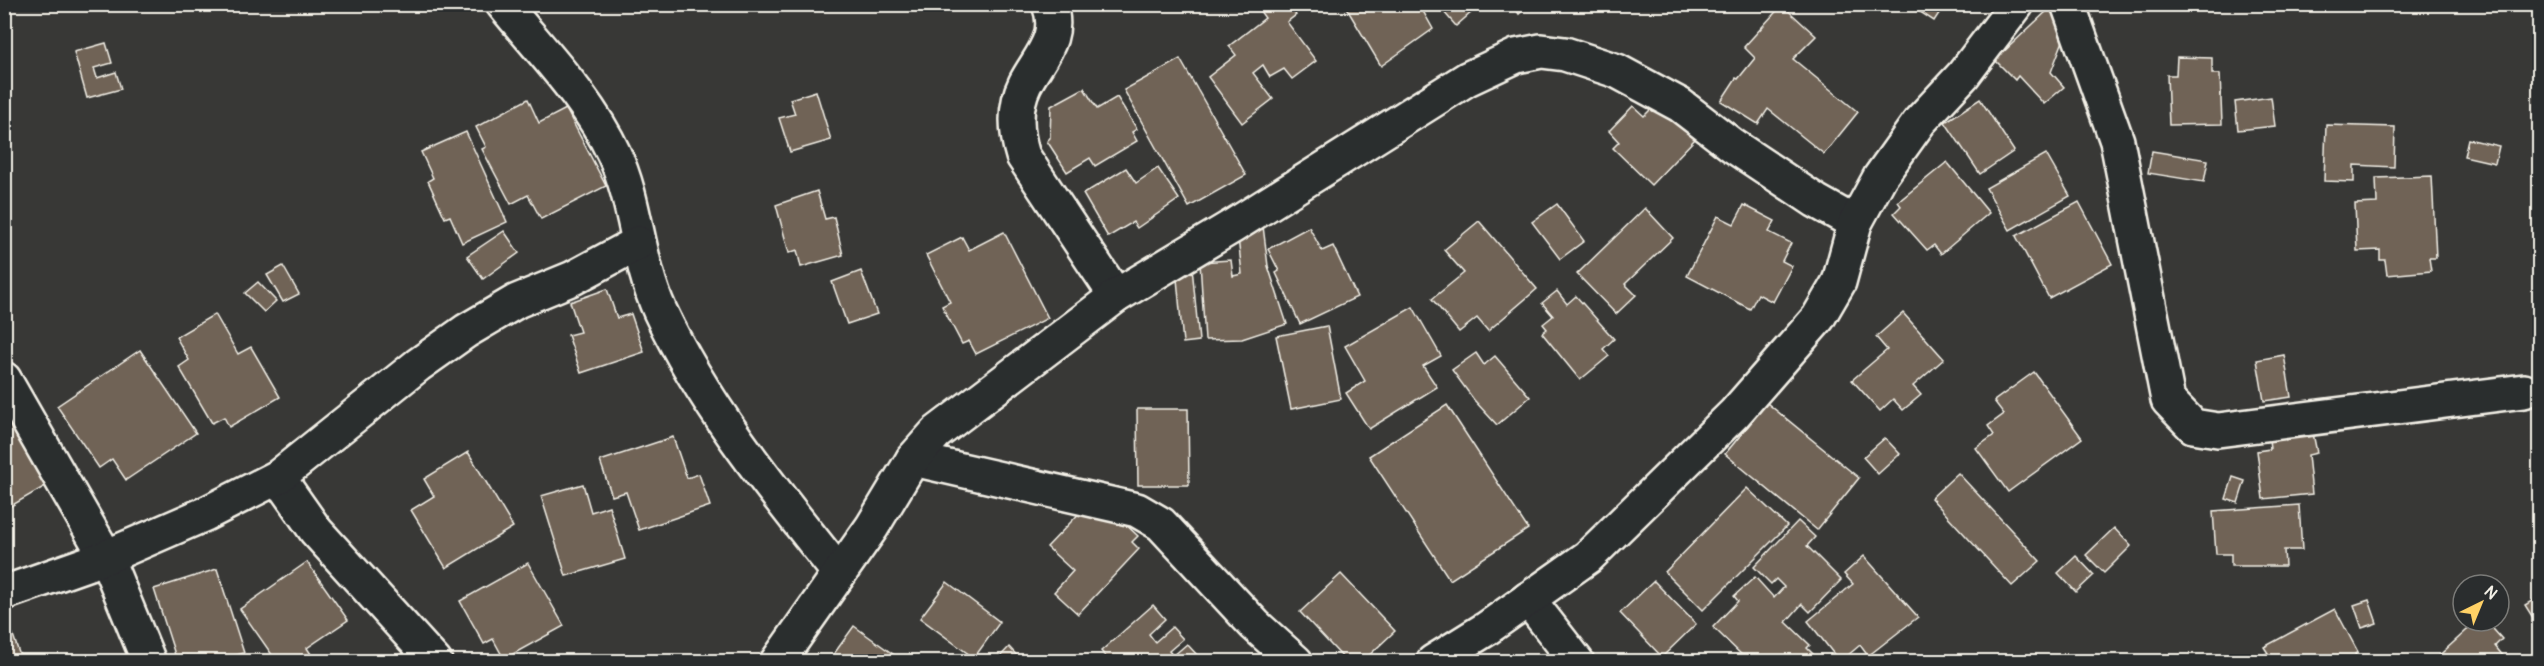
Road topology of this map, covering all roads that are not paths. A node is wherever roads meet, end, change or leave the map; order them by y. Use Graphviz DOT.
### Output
graph roads {
  1 [pos="503,4"];
  2 [pos="1049,4"];
  3 [pos="2017,4"];
  4 [pos="2068,4"];
  5 [pos="1855,223"];
  6 [pos="638,243"];
  7 [pos="1116,296"];
  8 [pos="4,379"];
  9 [pos="2524,391"];
  10 [pos="913,459"];
  11 [pos="278,477"];
  12 [pos="106,557"];
  13 [pos="839,573"];
  14 [pos="4,593"];
  15 [pos="1528,599"];
  16 [pos="148,662"];
  17 [pos="435,662"];
  18 [pos="777,662"];
  19 [pos="1296,662"];
  20 [pos="1433,662"];
  21 [pos="1577,662"];
  1 -- 6 [label="street"];
  2 -- 7 [label="street"];
  3 -- 5 [label="street"];
  4 -- 9 [label="street"];
  5 -- 7 [label="street"];
  5 -- 15 [label="street"];
  6 -- 11 [label="street"];
  6 -- 13 [label="street"];
  7 -- 10 [label="street"];
  8 -- 12 [label="street"];
  10 -- 13 [label="street"];
  10 -- 19 [label="street"];
  11 -- 12 [label="street"];
  11 -- 17 [label="street"];
  12 -- 14 [label="street"];
  12 -- 16 [label="street"];
  13 -- 18 [label="street"];
  15 -- 20 [label="street"];
  15 -- 21 [label="street"];
}
